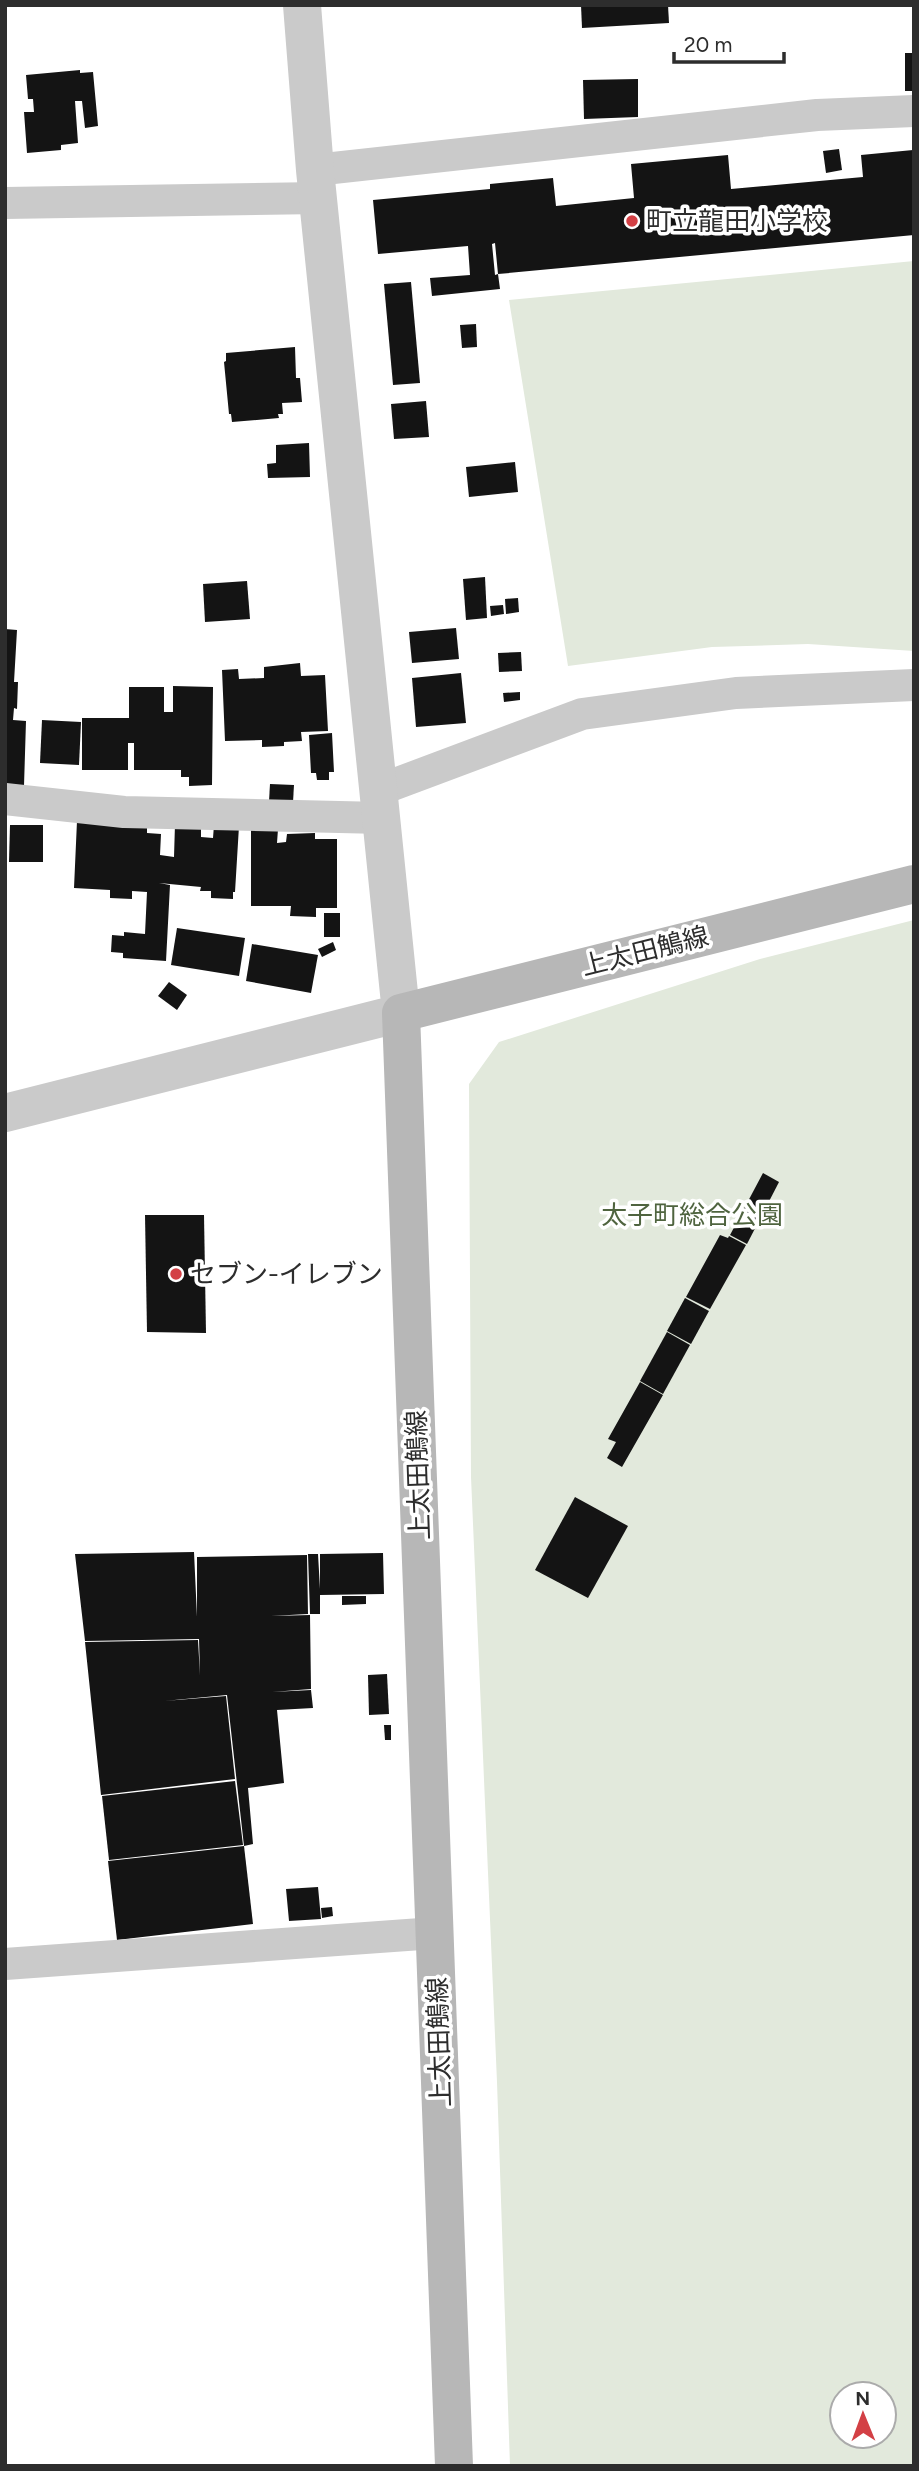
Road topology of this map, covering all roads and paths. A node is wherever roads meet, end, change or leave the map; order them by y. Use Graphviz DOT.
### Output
graph roads {
  1 [pos="302,5"];
  2 [pos="914,111"];
  3 [pos="318,184"];
  4 [pos="5,203"];
  5 [pos="914,685"];
  6 [pos="5,799"];
  7 [pos="380,804"];
  8 [pos="914,884"];
  9 [pos="401,1013"];
  10 [pos="5,1113"];
  11 [pos="435,1933"];
  12 [pos="5,1964"];
  13 [pos="454,2466"];
  1 -- 3 [label="street"];
  2 -- 3 [label="street"];
  3 -- 4 [label="street"];
  3 -- 7 [label="street"];
  5 -- 7 [label="street"];
  6 -- 7 [label="street"];
  7 -- 9 [label="street"];
  8 -- 9 [label="main road, 上太田鵤線"];
  9 -- 10 [label="street"];
  9 -- 11 [label="main road, 上太田鵤線"];
  11 -- 12 [label="street"];
  11 -- 13 [label="main road, 上太田鵤線"];
}
